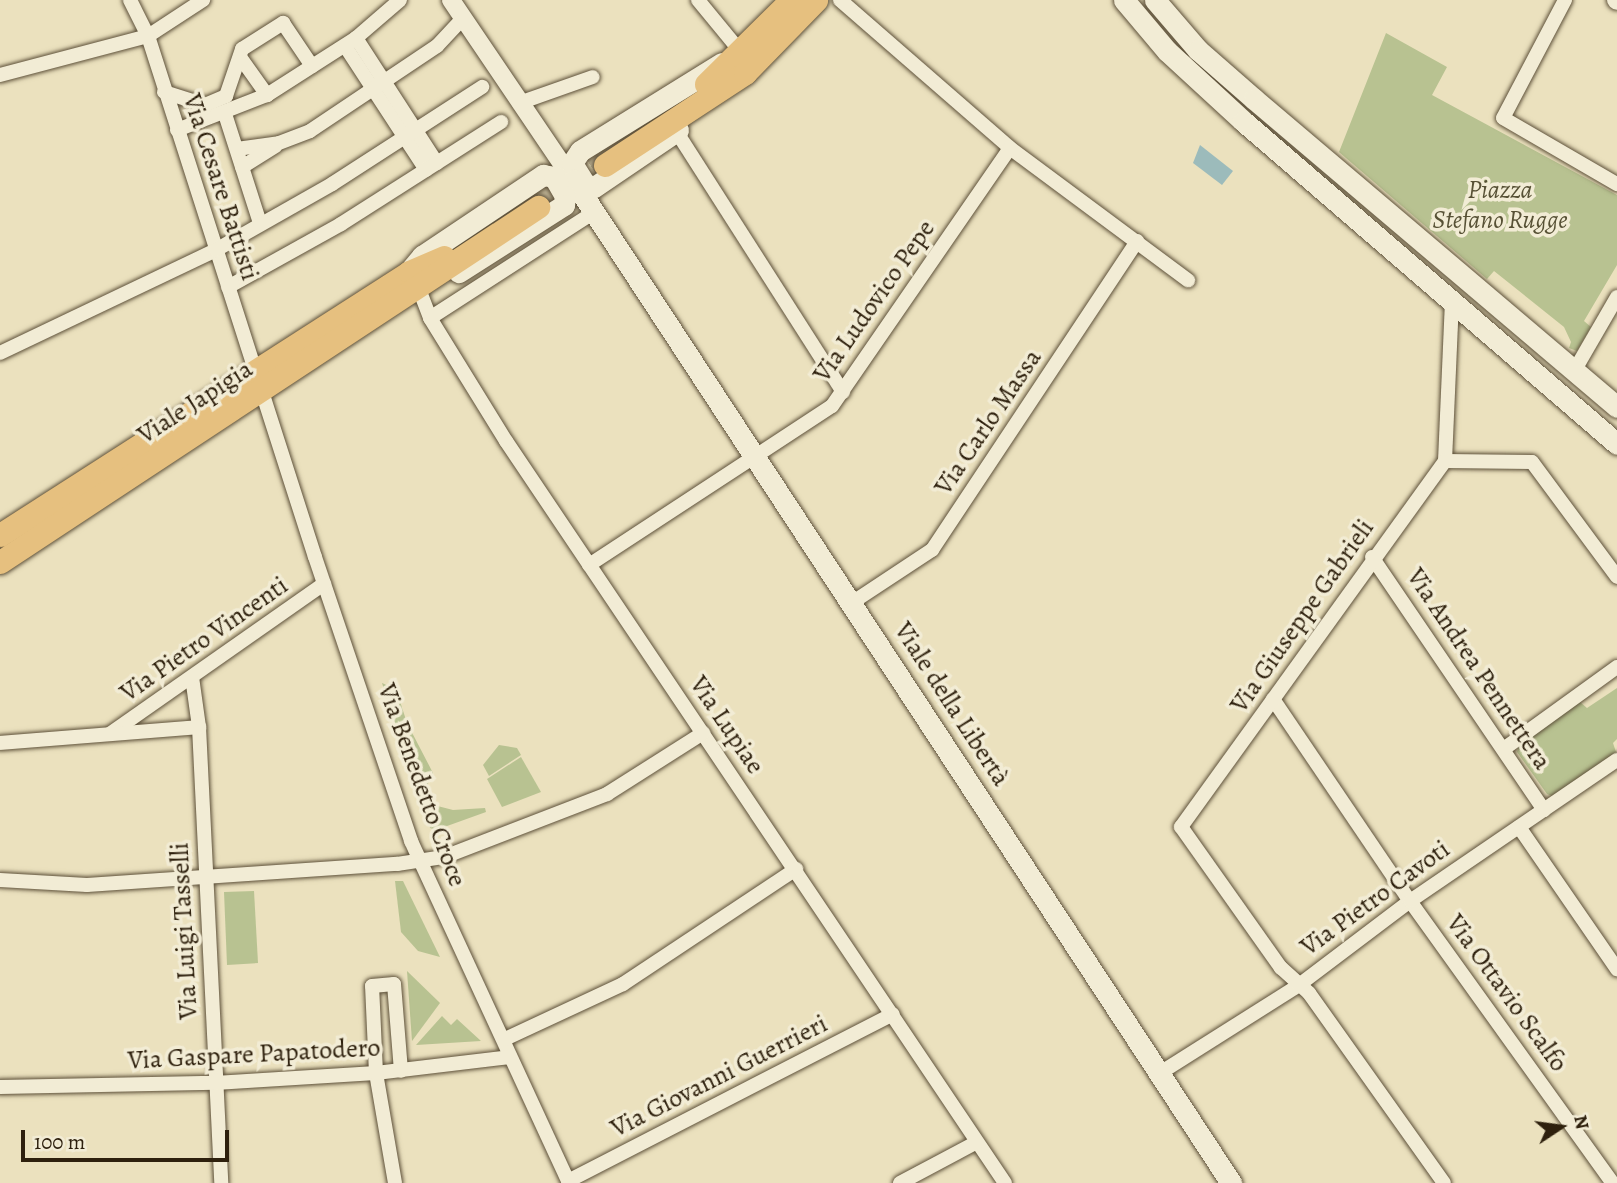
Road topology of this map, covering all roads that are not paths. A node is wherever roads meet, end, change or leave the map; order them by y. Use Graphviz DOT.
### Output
graph roads {
  1 [pos="130,0"];
  2 [pos="204,0"];
  3 [pos="400,0"];
  4 [pos="451,0"];
  5 [pos="698,0"];
  6 [pos="791,0"];
  7 [pos="816,0"];
  8 [pos="840,0"];
  9 [pos="1124,0"];
  10 [pos="1155,0"];
  11 [pos="1565,0"];
  12 [pos="463,18"];
  13 [pos="148,36"];
  14 [pos="350,42"];
  15 [pos="240,57"];
  16 [pos="738,61"];
  17 [pos="312,66"];
  18 [pos="0,75"];
  19 [pos="593,78"];
  20 [pos="379,86"];
  21 [pos="482,87"];
  22 [pos="164,92"];
  23 [pos="267,95"];
  24 [pos="519,103"];
  25 [pos="1259,103"];
  26 [pos="225,114"];
  27 [pos="1243,121"];
  28 [pos="501,122"];
  29 [pos="177,130"];
  30 [pos="676,131"];
  31 [pos="411,135"];
  32 [pos="279,143"];
  33 [pos="1010,148"];
  34 [pos="237,149"];
  35 [pos="550,151"];
  36 [pos="597,164"];
  37 [pos="432,166"];
  38 [pos="242,167"];
  39 [pos="543,175"];
  40 [pos="570,182"];
  41 [pos="1617,184"];
  42 [pos="543,206"];
  43 [pos="588,213"];
  44 [pos="260,223"];
  45 [pos="1137,241"];
  46 [pos="216,250"];
  47 [pos="1188,279"];
  48 [pos="414,280"];
  49 [pos="228,288"];
  50 [pos="1452,302"];
  51 [pos="1615,305"];
  52 [pos="430,318"];
  53 [pos="0,353"];
  54 [pos="1576,368"];
  55 [pos="255,369"];
  56 [pos="262,391"];
  57 [pos="1558,391"];
  58 [pos="842,392"];
  59 [pos="1617,407"];
  60 [pos="1617,444"];
  61 [pos="754,457"];
  62 [pos="1445,461"];
  63 [pos="0,535"];
  64 [pos="1372,557"];
  65 [pos="0,562"];
  66 [pos="589,565"];
  67 [pos="1617,577"];
  68 [pos="324,584"];
  69 [pos="853,602"];
  70 [pos="1617,667"];
  71 [pos="192,677"];
  72 [pos="1273,699"];
  73 [pos="199,727"];
  74 [pos="111,733"];
  75 [pos="703,733"];
  76 [pos="0,743"];
  77 [pos="1505,748"];
  78 [pos="1616,764"];
  79 [pos="1544,810"];
  80 [pos="1519,827"];
  81 [pos="421,862"];
  82 [pos="796,869"];
  83 [pos="206,878"];
  84 [pos="0,880"];
  85 [pos="1410,901"];
  86 [pos="1617,969"];
  87 [pos="1299,985"];
  88 [pos="893,1014"];
  89 [pos="505,1039"];
  90 [pos="510,1058"];
  91 [pos="401,1071"];
  92 [pos="376,1073"];
  93 [pos="1160,1073"];
  94 [pos="215,1083"];
  95 [pos="0,1087"];
  96 [pos="978,1142"];
  97 [pos="1612,1181"];
  98 [pos="568,1182"];
  99 [pos="221,1183"];
  100 [pos="395,1183"];
  101 [pos="900,1183"];
  102 [pos="1005,1183"];
  103 [pos="1231,1183"];
  104 [pos="1444,1183"];
  1 -- 13 [label="street, Via Cesare Battisti"];
  2 -- 13 [label="street"];
  3 -- 14 [label="street"];
  4 -- 12 [label="street"];
  5 -- 16 [label="street"];
  6 -- 16 [label="main road"];
  7 -- 16 [label="main road"];
  8 -- 33 [label="street"];
  9 -- 27 [label="main road"];
  10 -- 25 [label="main road"];
  11 -- 41 [label="street"];
  12 -- 20 [label="street"];
  12 -- 24 [label="street"];
  13 -- 18 [label="street"];
  13 -- 22 [label="street, Via Cesare Battisti"];
  14 -- 17 [label="street"];
  14 -- 20 [label="street"];
  15 -- 17 [label="street"];
  15 -- 22 [label="street"];
  15 -- 23 [label="street"];
  16 -- 30 [label="main road"];
  16 -- 36 [label="main road"];
  17 -- 23 [label="street"];
  19 -- 24 [label="street"];
  20 -- 31 [label="street"];
  20 -- 32 [label="street"];
  21 -- 31 [label="street"];
  22 -- 29 [label="street, Via Cesare Battisti"];
  23 -- 26 [label="street"];
  24 -- 35 [label="street"];
  25 -- 27 [label="main road"];
  25 -- 54 [label="main road"];
  26 -- 29 [label="street"];
  26 -- 34 [label="street"];
  27 -- 50 [label="main road"];
  28 -- 37 [label="street"];
  29 -- 46 [label="street, Via Cesare Battisti"];
  30 -- 36 [label="main road"];
  30 -- 58 [label="street"];
  31 -- 37 [label="street"];
  31 -- 44 [label="street"];
  32 -- 34 [label="street"];
  32 -- 38 [label="street"];
  33 -- 45 [label="street"];
  33 -- 58 [label="street, Via Ludovico Pepe"];
  34 -- 38 [label="street"];
  35 -- 36 [label="street"];
  35 -- 39 [label="street"];
  35 -- 40 [label="street"];
  36 -- 43 [label="main road"];
  37 -- 49 [label="street"];
  38 -- 44 [label="street"];
  39 -- 42 [label="main road"];
  39 -- 48 [label="main road, Viale Japigia"];
  40 -- 43 [label="main road, Viale della Libertà"];
  42 -- 43 [label="main road"];
  42 -- 48 [label="main road, Viale Japigia"];
  43 -- 52 [label="street"];
  43 -- 61 [label="main road, Viale della Libertà"];
  44 -- 46 [label="street"];
  45 -- 47 [label="street"];
  45 -- 69 [label="street, Via Carlo Massa"];
  46 -- 49 [label="street, Via Cesare Battisti"];
  46 -- 53 [label="street"];
  48 -- 52 [label="street, Via Lupiae"];
  48 -- 55 [label="main road, Viale Japigia"];
  48 -- 56 [label="main road, Viale Japigia"];
  49 -- 55 [label="street, Via Cesare Battisti"];
  50 -- 57 [label="main road"];
  50 -- 62 [label="street"];
  51 -- 54 [label="street"];
  52 -- 66 [label="street, Via Lupiae"];
  54 -- 57 [label="main road"];
  54 -- 59 [label="main road"];
  55 -- 56 [label="street, Via Cesare Battisti"];
  55 -- 63 [label="main road, Viale Japigia"];
  56 -- 65 [label="main road, Viale Japigia"];
  56 -- 68 [label="street, Via Benedetto Croce"];
  57 -- 60 [label="main road"];
  58 -- 61 [label="street, Via Ludovico Pepe"];
  61 -- 66 [label="street, Via Ludovico Pepe"];
  61 -- 69 [label="main road, Viale della Libertà"];
  62 -- 64 [label="street, Via Giuseppe Gabrieli"];
  62 -- 67 [label="street"];
  64 -- 72 [label="street, Via Giuseppe Gabrieli"];
  64 -- 77 [label="street, Via Andrea Pennettera"];
  66 -- 75 [label="street, Via Lupiae"];
  68 -- 71 [label="street, Via Pietro Vincenti"];
  68 -- 81 [label="street, Via Benedetto Croce"];
  69 -- 93 [label="main road, Viale della Libertà"];
  70 -- 77 [label="street"];
  71 -- 73 [label="street, Via Luigi Tasselli"];
  71 -- 74 [label="street, Via Pietro Vincenti"];
  72 -- 85 [label="street, Via Ottavio Scalfo"];
  72 -- 87 [label="street, Via Giuseppe Gabrieli"];
  73 -- 74 [label="street, Via Pietro Vincenti"];
  73 -- 83 [label="street, Via Luigi Tasselli"];
  74 -- 76 [label="street, Via Pietro Vincenti"];
  75 -- 81 [label="street"];
  75 -- 82 [label="street, Via Lupiae"];
  77 -- 79 [label="street, Via Andrea Pennettera"];
  78 -- 79 [label="street, Via Pietro Cavoti"];
  79 -- 80 [label="street, Via Pietro Cavoti"];
  80 -- 85 [label="street, Via Pietro Cavoti"];
  80 -- 86 [label="street"];
  81 -- 83 [label="street"];
  81 -- 89 [label="street, Via Benedetto Croce"];
  82 -- 88 [label="street, Via Lupiae"];
  82 -- 89 [label="street"];
  83 -- 84 [label="street"];
  83 -- 94 [label="street, Via Luigi Tasselli"];
  85 -- 87 [label="street, Via Pietro Cavoti"];
  85 -- 97 [label="street, Via Ottavio Scalfo"];
  87 -- 93 [label="street, Via Pietro Cavoti"];
  87 -- 104 [label="street"];
  88 -- 96 [label="street, Via Lupiae"];
  88 -- 98 [label="street, Via Giovanni Guerrieri"];
  89 -- 90 [label="street, Via Benedetto Croce"];
  90 -- 91 [label="street, Via Gaspare Papatodero"];
  90 -- 98 [label="street, Via Benedetto Croce"];
  91 -- 92 [label="street, Via Gaspare Papatodero"];
  91 -- 92 [label="street"];
  92 -- 94 [label="street, Via Gaspare Papatodero"];
  92 -- 100 [label="street"];
  93 -- 103 [label="main road, Viale della Libertà"];
  94 -- 95 [label="street, Via Gaspare Papatodero"];
  94 -- 99 [label="street, Via Luigi Tasselli"];
  96 -- 101 [label="street"];
  96 -- 102 [label="street, Via Lupiae"];
}
